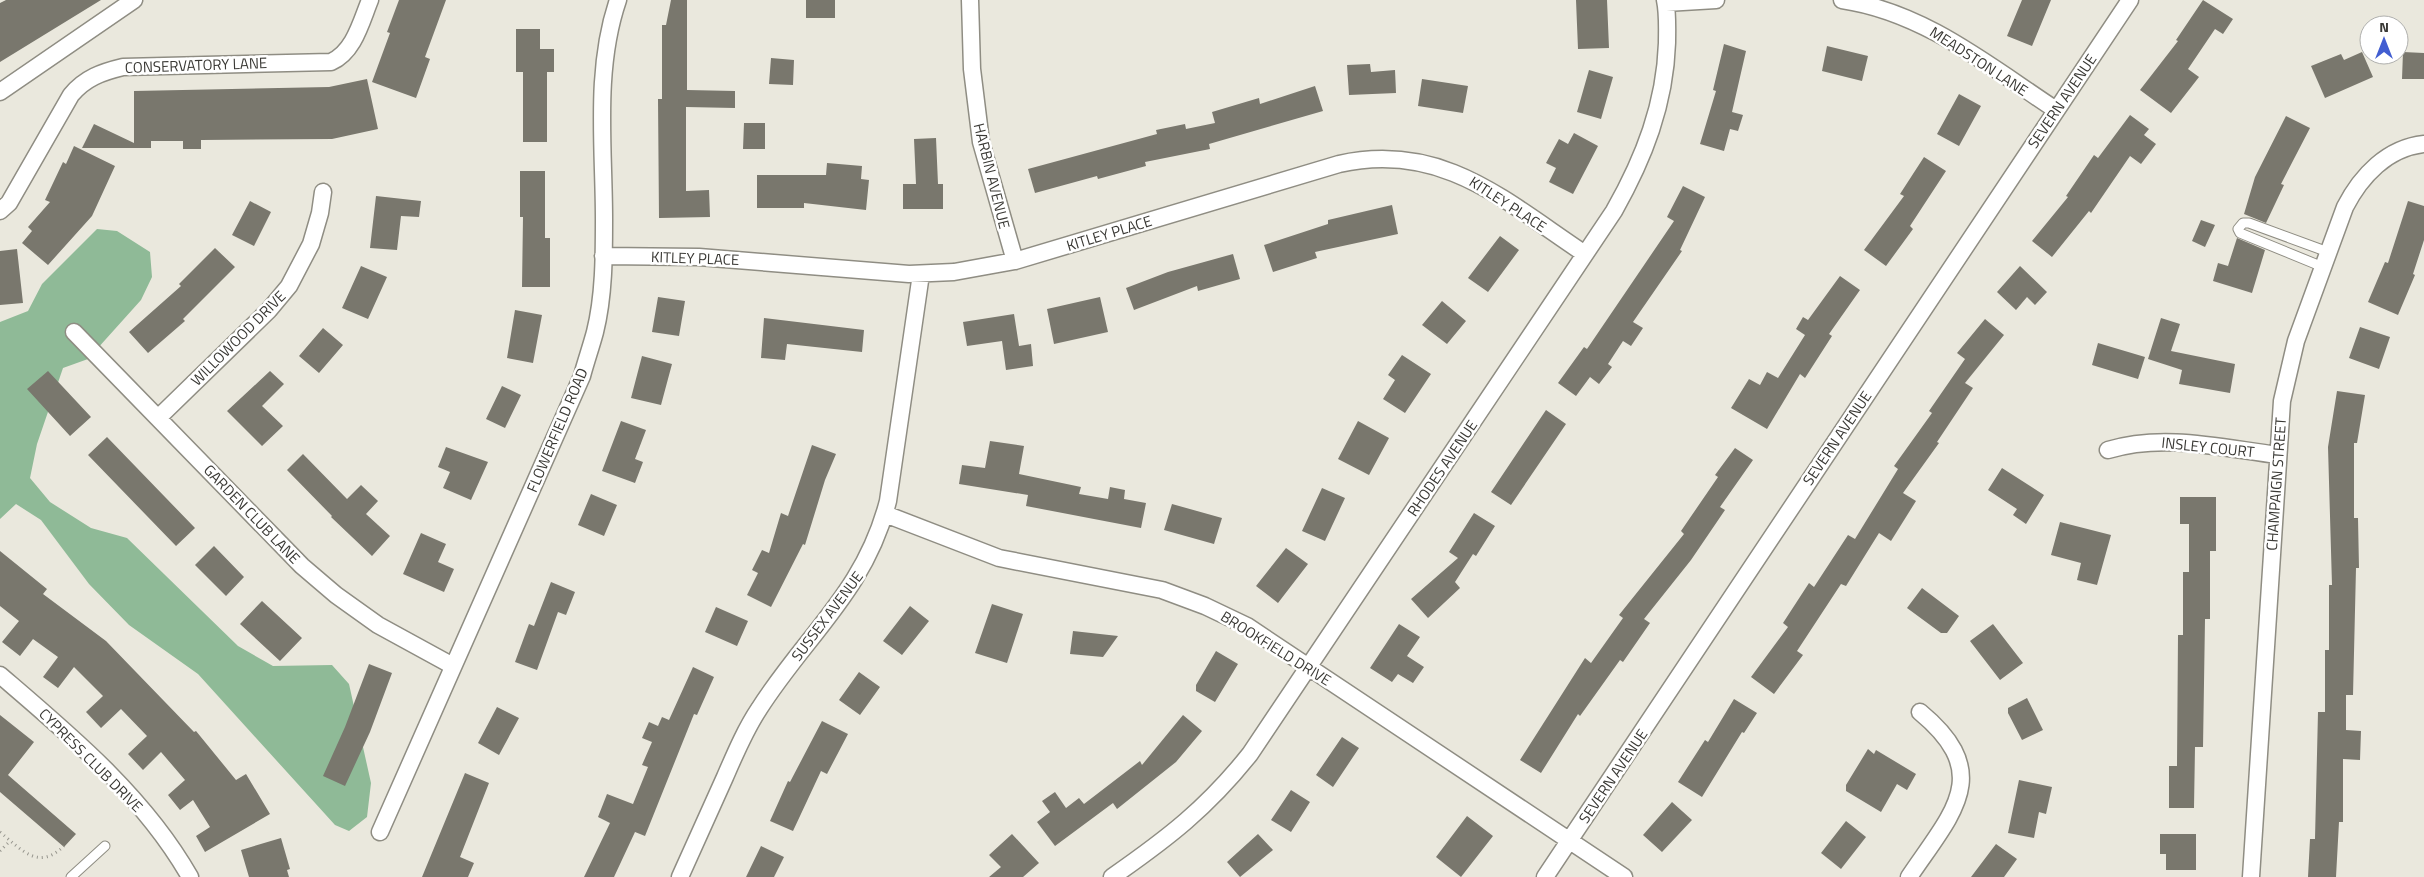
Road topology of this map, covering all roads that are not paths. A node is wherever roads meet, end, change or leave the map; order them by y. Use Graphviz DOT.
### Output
graph roads {
  1 [pos="370,0"];
  2 [pos="618,0"];
  3 [pos="970,0"];
  4 [pos="1716,0"];
  5 [pos="1842,0"];
  6 [pos="2130,0"];
  7 [pos="126,2"];
  8 [pos="1666,2"];
  9 [pos="0,92"];
  10 [pos="2056,110"];
  11 [pos="2424,144"];
  12 [pos="323,192"];
  13 [pos="0,211"];
  14 [pos="1584,254"];
  15 [pos="603,256"];
  16 [pos="2326,259"];
  17 [pos="1015,261"];
  18 [pos="922,274"];
  19 [pos="74,332"];
  20 [pos="158,418"];
  21 [pos="2108,450"];
  22 [pos="2278,455"];
  23 [pos="884,514"];
  24 [pos="453,666"];
  25 [pos="1309,667"];
  26 [pos="0,674"];
  27 [pos="1920,712"];
  28 [pos="380,832"];
  29 [pos="1570,841"];
  30 [pos="105,846"];
  31 [pos="71,877"];
  32 [pos="190,877"];
  33 [pos="680,877"];
  34 [pos="1112,877"];
  35 [pos="1546,877"];
  36 [pos="1624,877"];
  37 [pos="1909,877"];
  38 [pos="2251,877"];
  1 -- 13 [label="street, CONSERVATORY LANE"];
  2 -- 15 [label="street, FLOWERFIELD ROAD"];
  3 -- 17 [label="street, HARBIN AVENUE"];
  4 -- 8 [label="street"];
  5 -- 10 [label="street, MEADSTON LANE"];
  6 -- 10 [label="street, SEVERN AVENUE"];
  7 -- 9 [label="street"];
  8 -- 14 [label="street, RHODES AVENUE"];
  10 -- 29 [label="street, SEVERN AVENUE"];
  11 -- 16 [label="street, CHAMPAIGN STREET"];
  12 -- 20 [label="street, WILLOWOOD DRIVE"];
  14 -- 17 [label="street, KITLEY PLACE"];
  14 -- 25 [label="street, RHODES AVENUE"];
  15 -- 18 [label="street, KITLEY PLACE"];
  15 -- 24 [label="street, FLOWERFIELD ROAD"];
  16 -- 16 [label="lane"];
  16 -- 22 [label="street, CHAMPAIGN STREET"];
  17 -- 18 [label="street, KITLEY PLACE"];
  18 -- 23 [label="street, SUSSEX AVENUE"];
  19 -- 20 [label="street, GARDEN CLUB LANE"];
  20 -- 24 [label="street, GARDEN CLUB LANE"];
  21 -- 22 [label="street, INSLEY COURT"];
  22 -- 38 [label="street, CHAMPAIGN STREET"];
  23 -- 25 [label="street, BROOKFIELD DRIVE"];
  23 -- 33 [label="street, SUSSEX AVENUE"];
  24 -- 28 [label="street, FLOWERFIELD ROAD"];
  25 -- 29 [label="street, BROOKFIELD DRIVE"];
  25 -- 34 [label="street, RHODES AVENUE"];
  26 -- 32 [label="street, CYPRESS CLUB DRIVE"];
  27 -- 37 [label="street"];
  29 -- 35 [label="street, SEVERN AVENUE"];
  29 -- 36 [label="street, BROOKFIELD DRIVE"];
  30 -- 31 [label="lane"];
}
